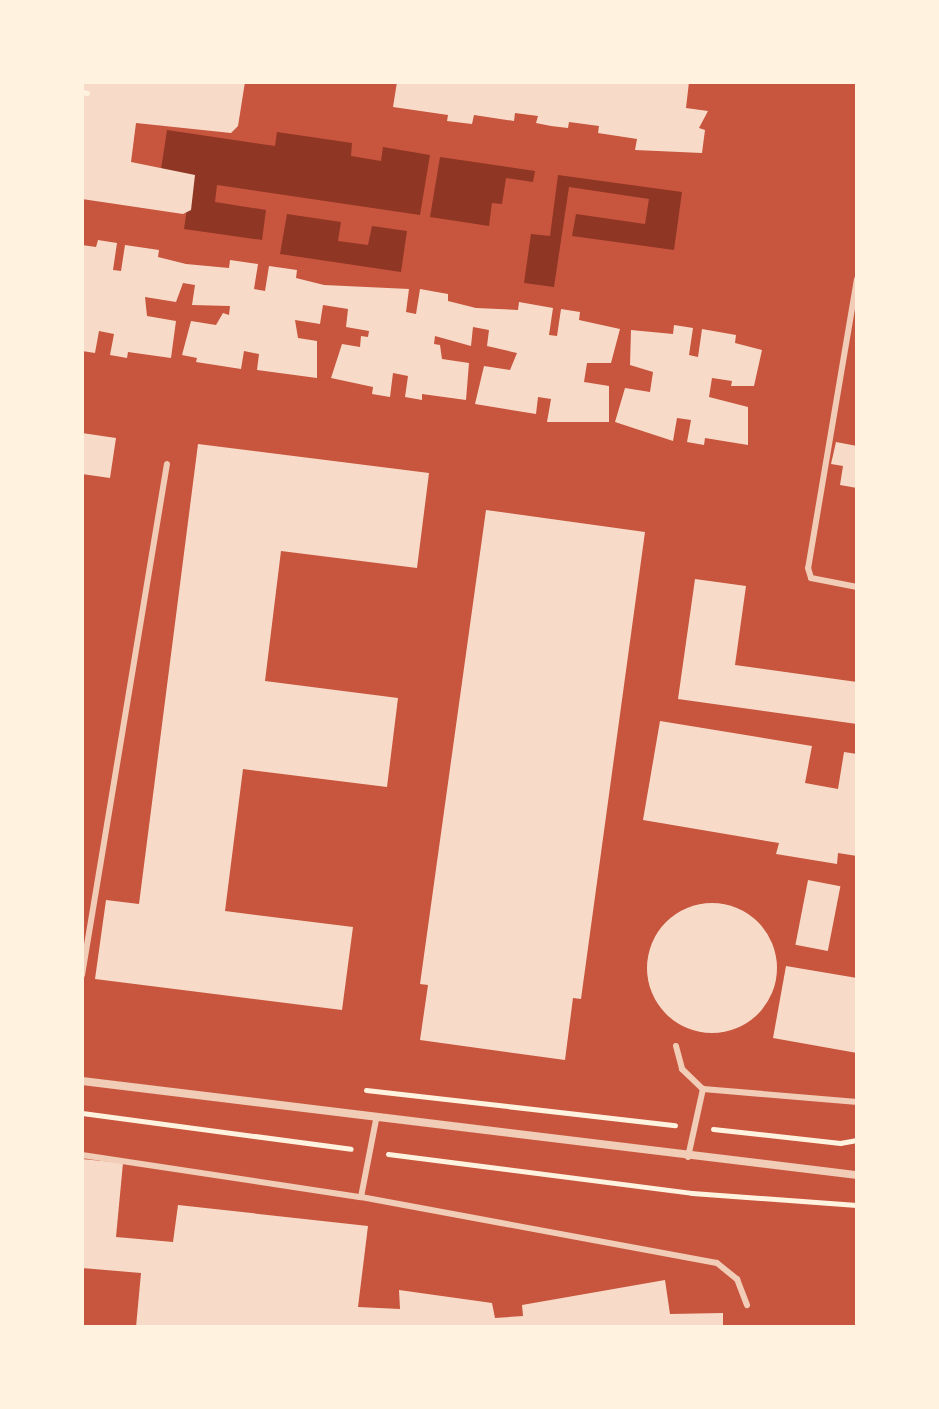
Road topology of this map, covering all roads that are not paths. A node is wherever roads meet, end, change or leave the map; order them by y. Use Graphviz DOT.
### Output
graph roads {
  1 [pos="857,279"];
  2 [pos="167,464"];
  3 [pos="857,587"];
  4 [pos="82,975"];
  5 [pos="676,1046"];
  6 [pos="82,1081"];
  7 [pos="703,1089"];
  8 [pos="857,1102"];
  9 [pos="376,1120"];
  10 [pos="82,1155"];
  11 [pos="688,1157"];
  12 [pos="857,1175"];
  13 [pos="361,1197"];
  14 [pos="747,1305"];
  1 -- 3 [label="lane"];
  2 -- 4 [label="lane"];
  5 -- 7 [label="lane"];
  6 -- 9 [label="street"];
  7 -- 8 [label="lane"];
  7 -- 11 [label="lane"];
  9 -- 11 [label="street"];
  9 -- 13 [label="lane"];
  10 -- 13 [label="lane"];
  11 -- 12 [label="street"];
  13 -- 14 [label="lane"];
}
